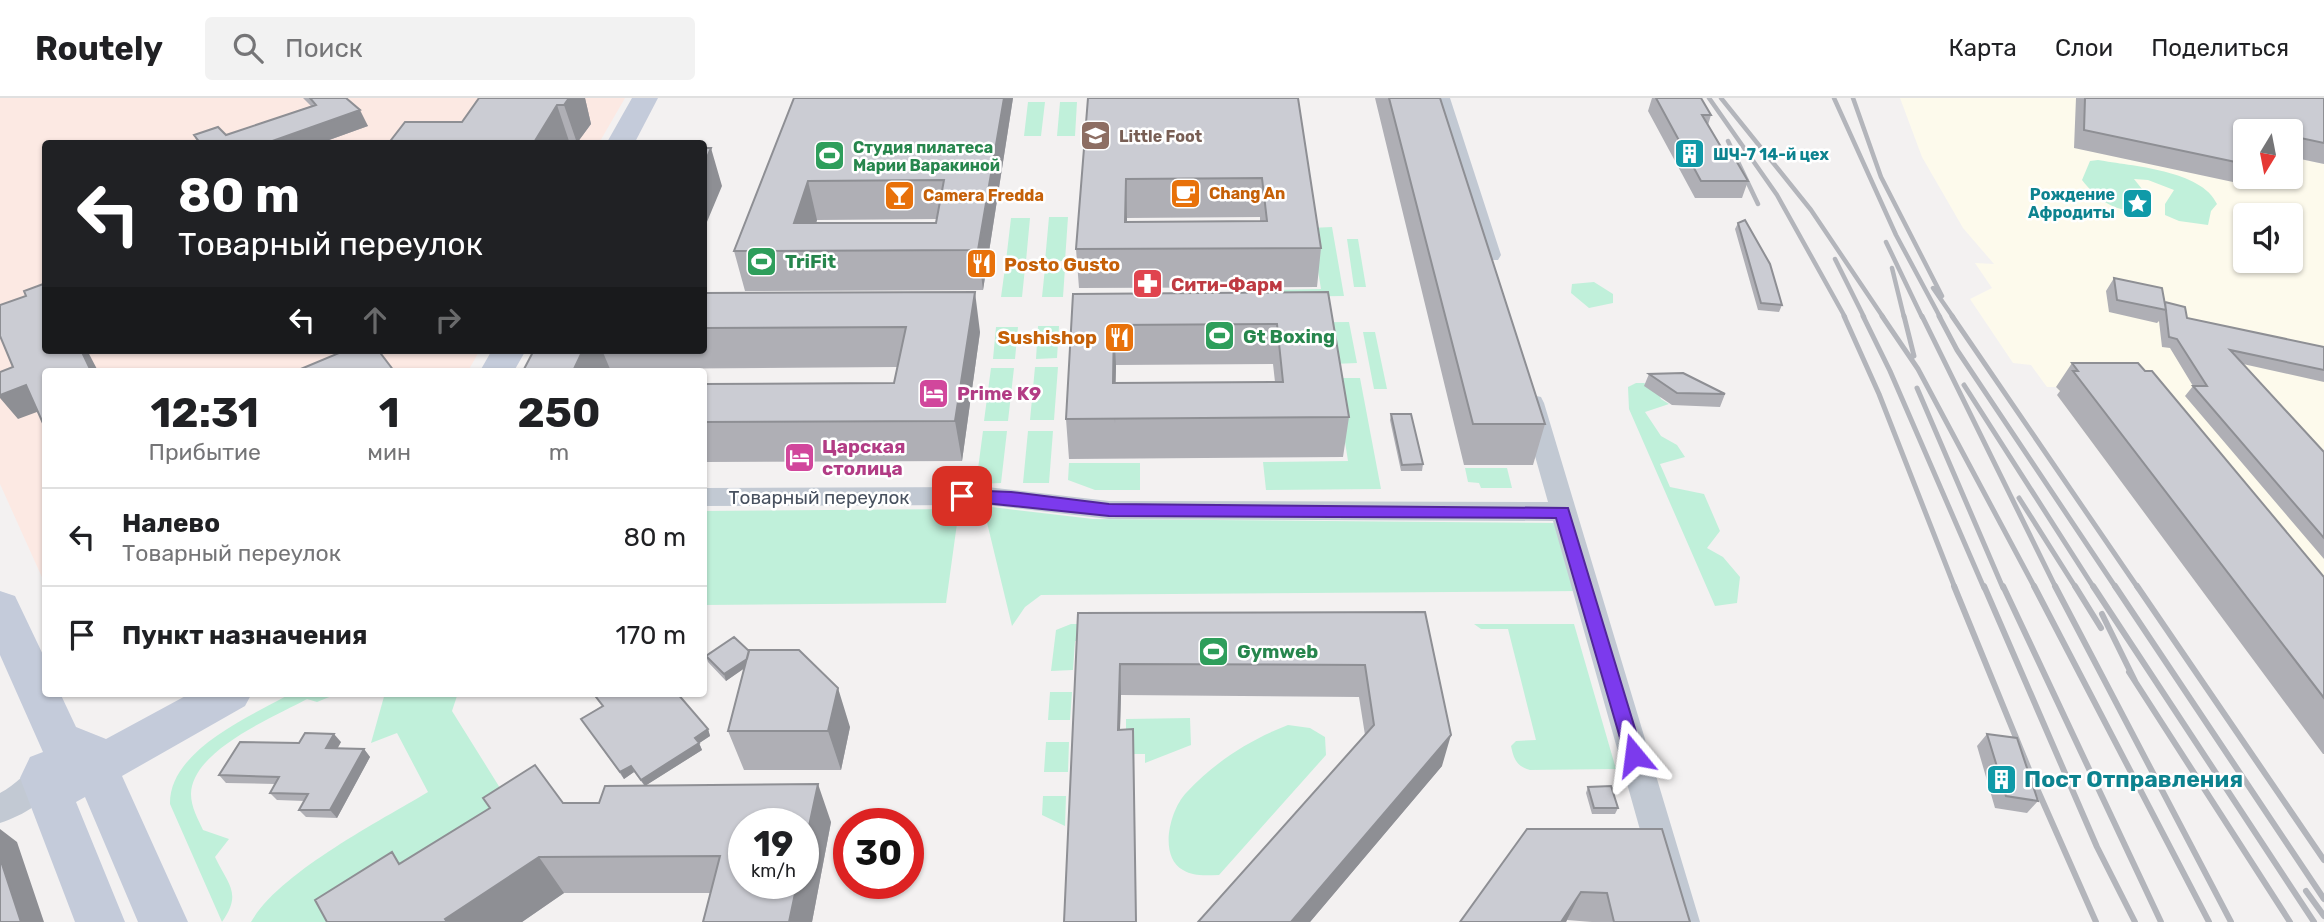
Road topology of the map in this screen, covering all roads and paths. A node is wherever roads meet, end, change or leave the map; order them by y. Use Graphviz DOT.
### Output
graph roads {
  1 [pos="645,98"];
  2 [pos="663,98"];
  3 [pos="1441,98"];
  4 [pos="622,140"];
  5 [pos="641,140"];
  6 [pos="1497,280"];
  7 [pos="1527,384"];
  8 [pos="707,497"];
  9 [pos="1563,512"];
  10 [pos="0,607"];
  11 [pos="188,697"];
  12 [pos="221,697"];
  13 [pos="51,777"];
  14 [pos="100,922"];
  15 [pos="163,922"];
  16 [pos="1683,922"];
  1 -- 4 [label="street"];
  2 -- 5 [label="street"];
  3 -- 6 [label="street"];
  7 -- 9 [label="street"];
  8 -- 9 [label="street, Товарный переулок"];
  9 -- 16 [label="street"];
  10 -- 13 [label="street"];
  11 -- 13 [label="street"];
  12 -- 13 [label="street"];
  13 -- 14 [label="street"];
  13 -- 15 [label="street"];
}
